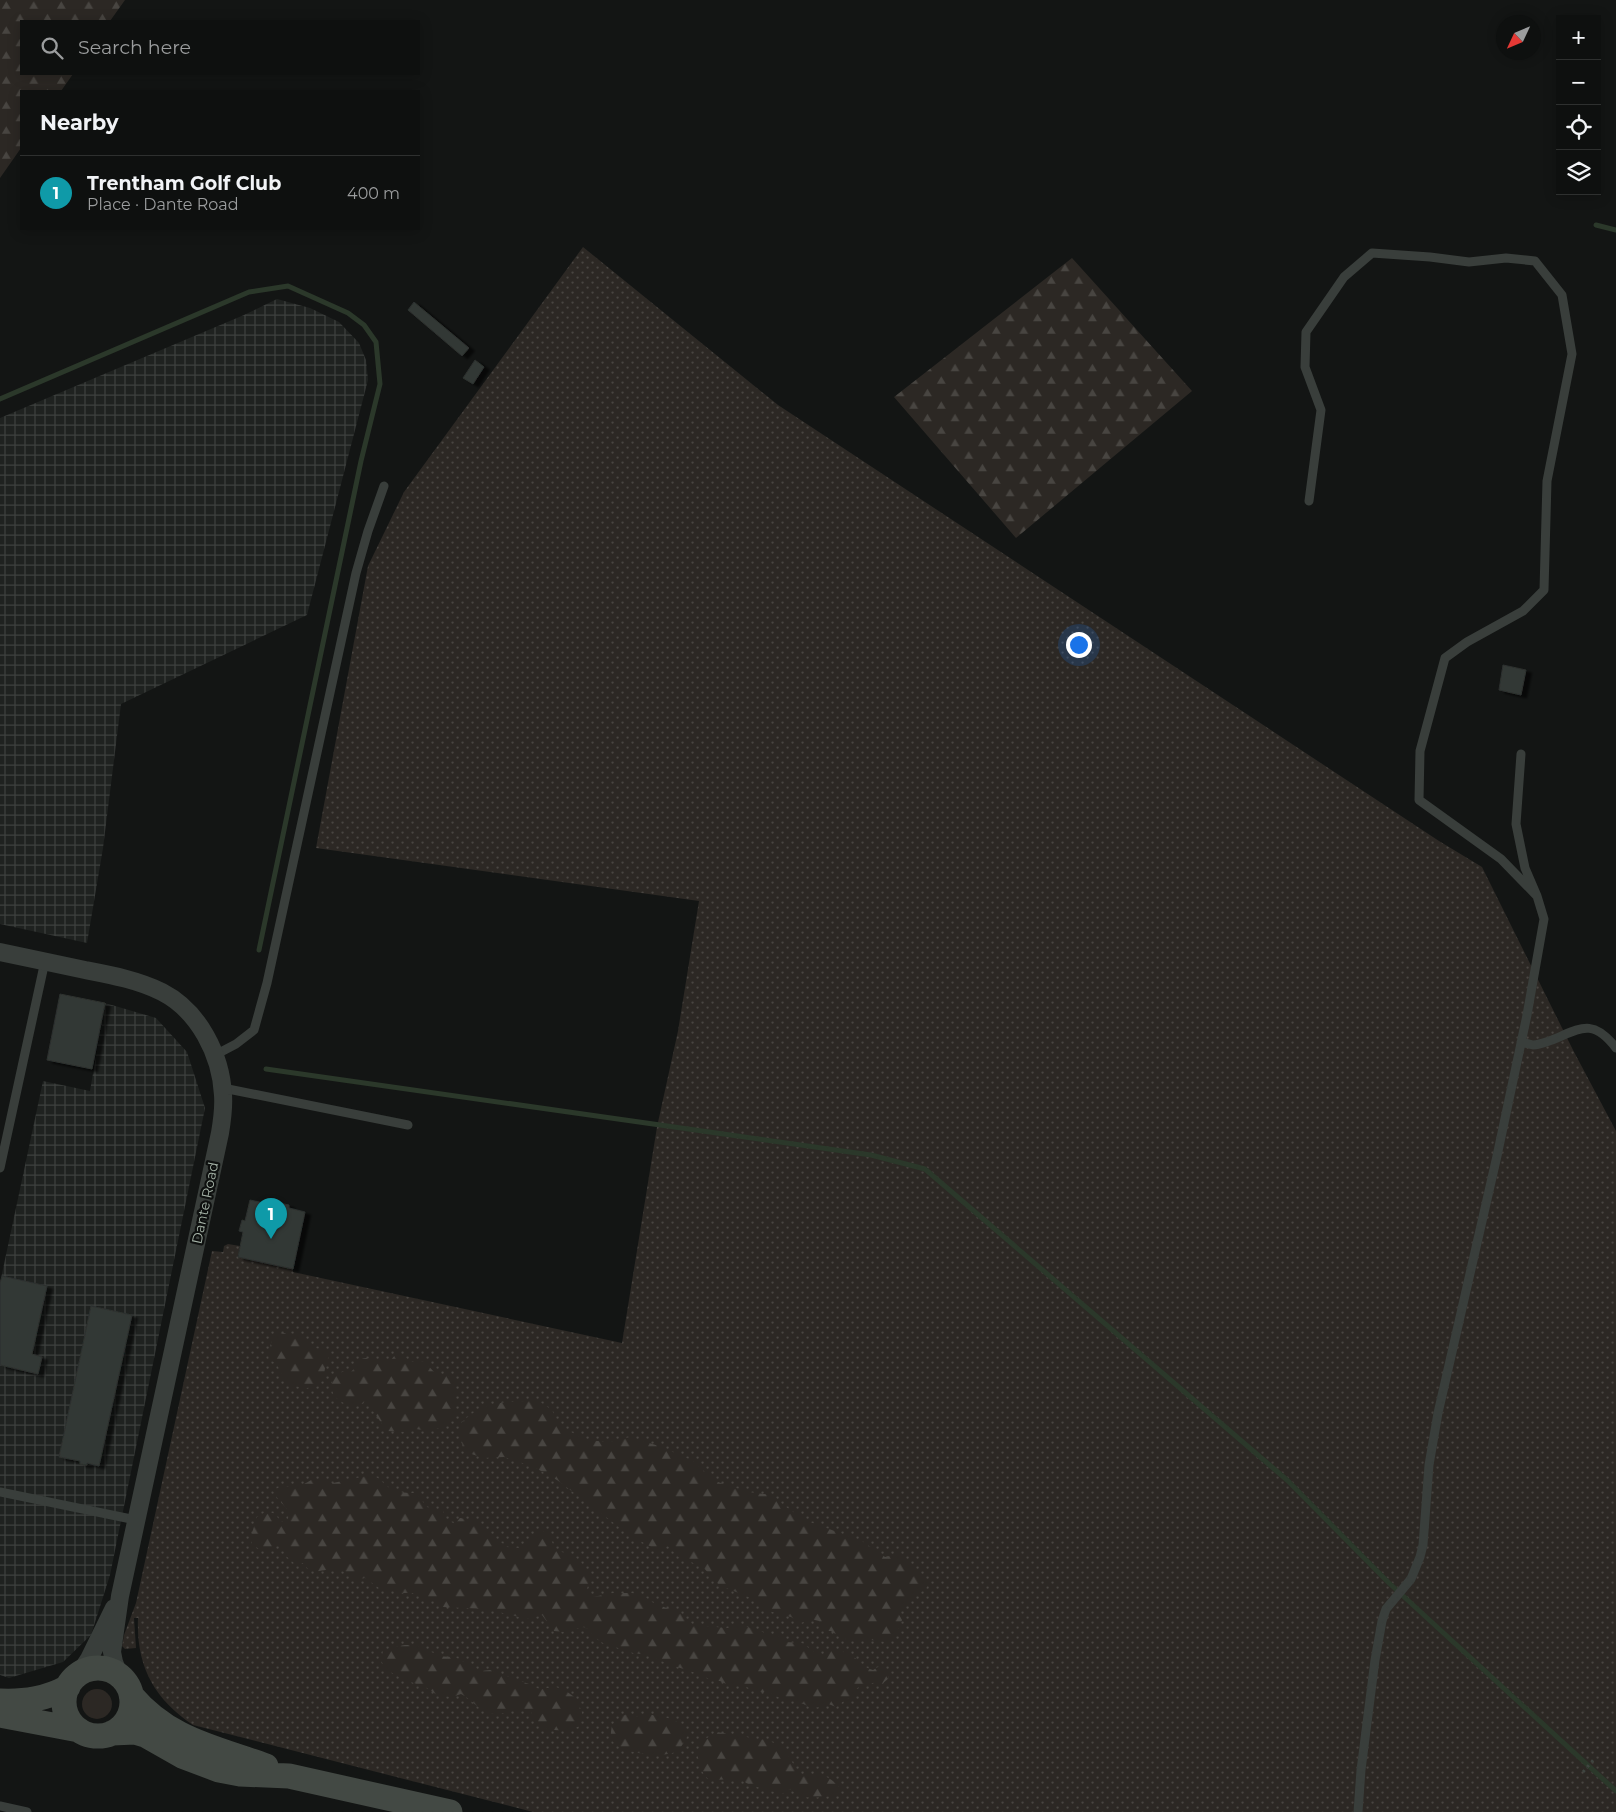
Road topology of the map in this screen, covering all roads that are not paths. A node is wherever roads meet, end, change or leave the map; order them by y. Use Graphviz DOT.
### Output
graph roads {
  1 [pos="384,486"];
  2 [pos="1309,501"];
  3 [pos="1521,754"];
  4 [pos="1536,896"];
  5 [pos="0,952"];
  6 [pos="44,961"];
  7 [pos="1522,1042"];
  8 [pos="1616,1048"];
  9 [pos="215,1055"];
  10 [pos="223,1088"];
  11 [pos="408,1126"];
  12 [pos="0,1168"];
  13 [pos="0,1492"];
  14 [pos="136,1520"];
  15 [pos="120,1596"];
  16 [pos="73,1680"];
  17 [pos="125,1685"];
  18 [pos="0,1701"];
  19 [pos="0,1715"];
  20 [pos="79,1730"];
  21 [pos="112,1733"];
  22 [pos="289,1776"];
  23 [pos="0,1806"];
  24 [pos="10,1810"];
  25 [pos="27,1812"];
  26 [pos="450,1812"];
  27 [pos="1358,1812"];
  1 -- 9 [label="lane"];
  2 -- 4 [label="lane"];
  3 -- 4 [label="lane"];
  4 -- 7 [label="lane"];
  5 -- 6 [label="street, Dante Road"];
  6 -- 9 [label="street, Dante Road"];
  6 -- 12 [label="lane"];
  7 -- 8 [label="lane"];
  7 -- 27 [label="lane"];
  9 -- 10 [label="street, Dante Road"];
  10 -- 11 [label="lane"];
  10 -- 14 [label="street, Dante Road"];
  13 -- 14 [label="lane"];
  14 -- 15 [label="street, Dante Road"];
  15 -- 16 [label="street"];
  15 -- 17 [label="street"];
  16 -- 17 [label="street"];
  16 -- 18 [label="street"];
  16 -- 20 [label="street"];
  17 -- 21 [label="street"];
  17 -- 22 [label="street"];
  19 -- 20 [label="street"];
  20 -- 21 [label="street"];
  21 -- 22 [label="street"];
  22 -- 26 [label="street"];
  23 -- 24 [label="lane"];
  24 -- 25 [label="lane"];
}
